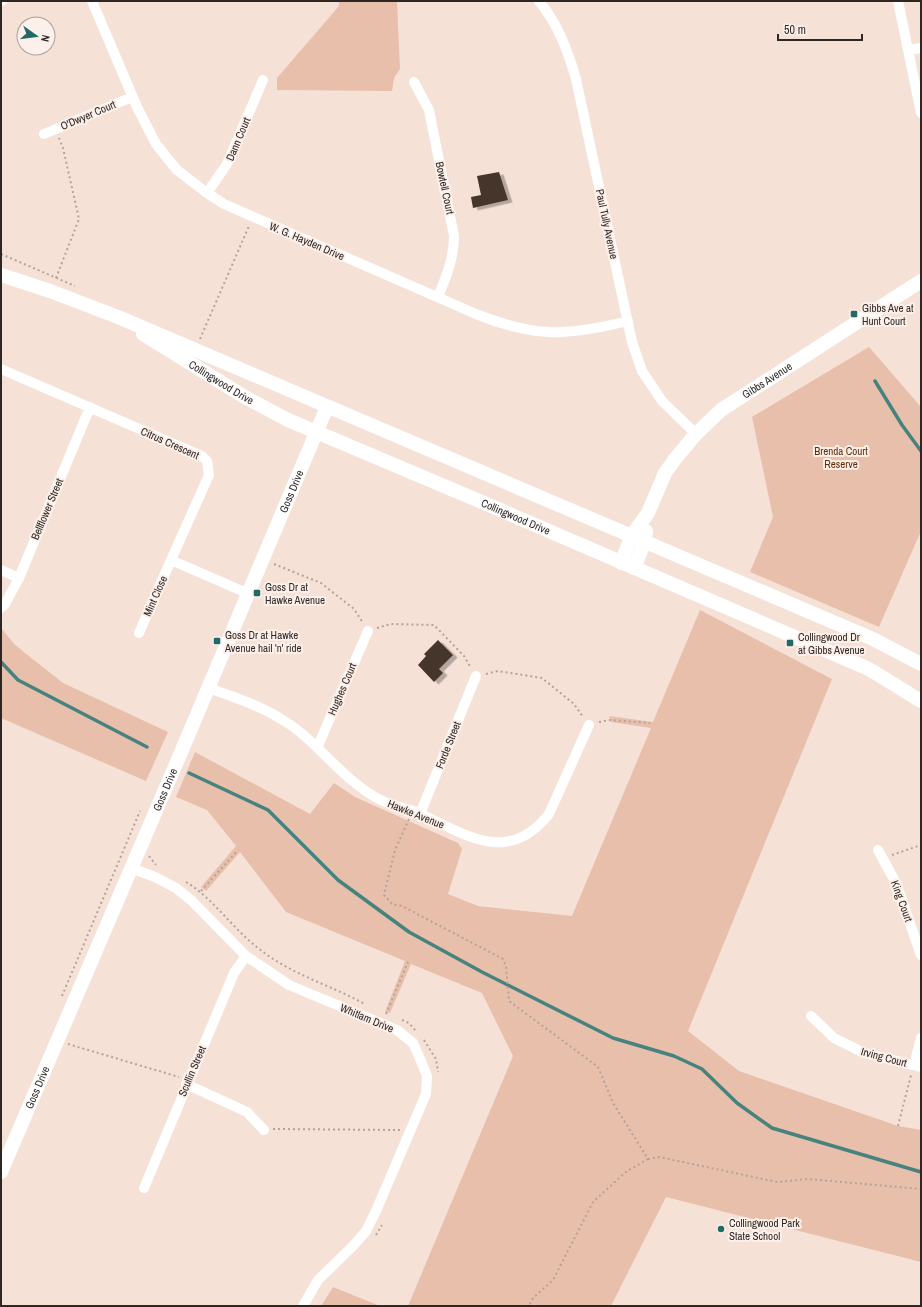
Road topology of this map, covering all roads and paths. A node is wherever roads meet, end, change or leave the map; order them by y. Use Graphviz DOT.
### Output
graph roads {
  1 [pos="92,1"];
  2 [pos="539,1"];
  3 [pos="898,1"];
  4 [pos="921,48"];
  5 [pos="908,50"];
  6 [pos="263,80"];
  7 [pos="414,82"];
  8 [pos="132,96"];
  9 [pos="921,113"];
  10 [pos="55,130"];
  11 [pos="44,134"];
  12 [pos="207,194"];
  13 [pos="252,217"];
  14 [pos="4,274"];
  15 [pos="56,278"];
  16 [pos="921,281"];
  17 [pos="438,297"];
  18 [pos="118,317"];
  19 [pos="628,321"];
  20 [pos="200,340"];
  21 [pos="1,369"];
  22 [pos="90,407"];
  23 [pos="327,407"];
  24 [pos="316,433"];
  25 [pos="696,434"];
  26 [pos="639,538"];
  27 [pos="172,560"];
  28 [pos="264,560"];
  29 [pos="628,565"];
  30 [pos="1,570"];
  31 [pos="18,578"];
  32 [pos="249,594"];
  33 [pos="1,608"];
  34 [pos="368,631"];
  35 [pos="139,633"];
  36 [pos="921,664"];
  37 [pos="476,676"];
  38 [pos="209,688"];
  39 [pos="921,701"];
  40 [pos="650,723"];
  41 [pos="589,724"];
  42 [pos="317,748"];
  43 [pos="140,811"];
  44 [pos="416,812"];
  45 [pos="129,838"];
  46 [pos="921,845"];
  47 [pos="141,846"];
  48 [pos="238,850"];
  49 [pos="881,854"];
  50 [pos="158,866"];
  51 [pos="131,868"];
  52 [pos="181,878"];
  53 [pos="200,891"];
  54 [pos="191,900"];
  55 [pos="921,954"];
  56 [pos="246,956"];
  57 [pos="408,962"];
  58 [pos="60,999"];
  59 [pos="367,1005"];
  60 [pos="380,1012"];
  61 [pos="811,1016"];
  62 [pos="392,1017"];
  63 [pos="384,1019"];
  64 [pos="397,1019"];
  65 [pos="921,1038"];
  66 [pos="58,1039"];
  67 [pos="918,1066"];
  68 [pos="438,1078"];
  69 [pos="188,1081"];
  70 [pos="898,1126"];
  71 [pos="264,1130"];
  72 [pos="410,1130"];
  73 [pos="648,1159"];
  74 [pos="1,1172"];
  75 [pos="144,1188"];
  76 [pos="921,1189"];
  77 [pos="384,1220"];
  78 [pos="375,1237"];
  79 [pos="303,1306"];
  80 [pos="529,1306"];
  1 -- 8 [label="street, W. G. Hayden Drive"];
  2 -- 19 [label="street, Paul Tully Avenue"];
  3 -- 5 [label="street"];
  4 -- 5 [label="street"];
  5 -- 9 [label="street"];
  6 -- 12 [label="street, Dann Court"];
  7 -- 17 [label="street, Bowtell Court"];
  8 -- 10 [label="street, O'Dwyer Court"];
  8 -- 12 [label="street, W. G. Hayden Drive"];
  10 -- 11 [label="street, O'Dwyer Court"];
  10 -- 15 [label="path"];
  12 -- 13 [label="street, W. G. Hayden Drive"];
  13 -- 17 [label="street, W. G. Hayden Drive"];
  13 -- 20 [label="path"];
  14 -- 18 [label="main road, Collingwood Drive"];
  16 -- 25 [label="main road, Gibbs Avenue"];
  17 -- 19 [label="street, W. G. Hayden Drive"];
  18 -- 23 [label="main road, Collingwood Drive"];
  18 -- 24 [label="main road, Collingwood Drive"];
  19 -- 25 [label="street, Paul Tully Avenue"];
  21 -- 22 [label="street, Citrus Crescent"];
  22 -- 27 [label="street, Citrus Crescent"];
  22 -- 31 [label="street, Bellflower Street"];
  23 -- 24 [label="main road, Goss Drive"];
  23 -- 26 [label="main road, Collingwood Drive"];
  24 -- 28 [label="main road, Goss Drive"];
  24 -- 29 [label="main road, Collingwood Drive"];
  25 -- 26 [label="main road, Gibbs Avenue"];
  26 -- 29 [label="main road, Gibbs Avenue"];
  26 -- 36 [label="main road, Collingwood Drive"];
  27 -- 32 [label="street"];
  27 -- 35 [label="street, Mint Close"];
  28 -- 32 [label="main road, Goss Drive"];
  28 -- 34 [label="path"];
  29 -- 39 [label="main road, Collingwood Drive"];
  30 -- 31 [label="street"];
  31 -- 33 [label="street, Bellflower Street"];
  32 -- 38 [label="main road, Goss Drive"];
  34 -- 37 [label="path"];
  34 -- 42 [label="street, Hughes Court"];
  37 -- 41 [label="path"];
  37 -- 44 [label="street, Forde Street"];
  38 -- 42 [label="street, Hawke Avenue"];
  38 -- 47 [label="main road, Goss Drive"];
  40 -- 41 [label="path"];
  41 -- 44 [label="street, Hawke Avenue"];
  42 -- 44 [label="street, Hawke Avenue"];
  43 -- 45 [label="path"];
  44 -- 73 [label="path"];
  45 -- 47 [label="path"];
  45 -- 58 [label="path"];
  46 -- 49 [label="path"];
  47 -- 50 [label="path"];
  47 -- 51 [label="main road, Goss Drive"];
  48 -- 53 [label="path"];
  49 -- 55 [label="street, King Court"];
  51 -- 54 [label="street, Whitlam Drive"];
  51 -- 66 [label="main road, Goss Drive"];
  52 -- 53 [label="path"];
  53 -- 54 [label="path"];
  53 -- 59 [label="path"];
  54 -- 56 [label="street, Whitlam Drive"];
  56 -- 63 [label="street, Whitlam Drive"];
  56 -- 69 [label="street, Scullin Street"];
  57 -- 63 [label="path"];
  60 -- 63 [label="path"];
  61 -- 67 [label="street, Irving Court"];
  62 -- 63 [label="path"];
  63 -- 72 [label="street, Whitlam Drive"];
  64 -- 68 [label="path"];
  65 -- 67 [label="street"];
  66 -- 69 [label="path"];
  66 -- 74 [label="main road, Goss Drive"];
  67 -- 70 [label="path"];
  69 -- 71 [label="street"];
  69 -- 75 [label="street, Scullin Street"];
  71 -- 72 [label="path"];
  72 -- 79 [label="street, Whitlam Drive"];
  73 -- 76 [label="path"];
  73 -- 80 [label="path"];
  77 -- 78 [label="path"];
}
